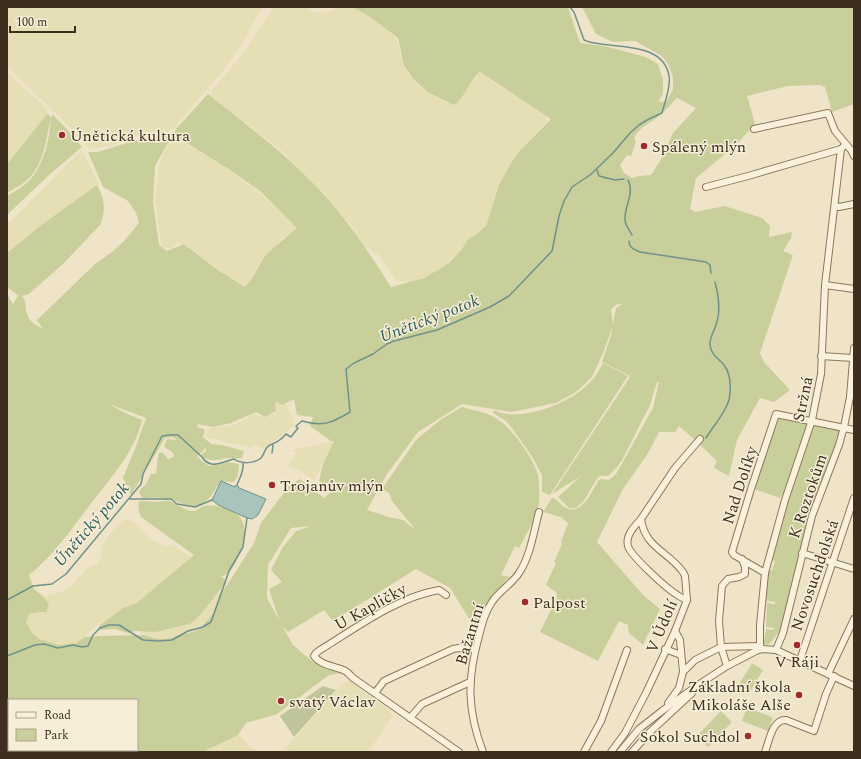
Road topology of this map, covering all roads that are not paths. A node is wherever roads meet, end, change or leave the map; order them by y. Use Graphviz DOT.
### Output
graph roads {
  1 [pos="754,129"];
  2 [pos="843,147"];
  3 [pos="852,149"];
  4 [pos="854,156"];
  5 [pos="706,187"];
  6 [pos="854,204"];
  7 [pos="835,206"];
  8 [pos="825,285"];
  9 [pos="854,289"];
  10 [pos="854,348"];
  11 [pos="821,356"];
  12 [pos="853,358"];
  13 [pos="812,420"];
  14 [pos="844,427"];
  15 [pos="854,430"];
  16 [pos="700,439"];
  17 [pos="854,498"];
  18 [pos="540,512"];
  19 [pos="641,519"];
  20 [pos="802,553"];
  21 [pos="742,559"];
  22 [pos="832,562"];
  23 [pos="854,568"];
  24 [pos="765,573"];
  25 [pos="446,595"];
  26 [pos="687,600"];
  27 [pos="854,619"];
  28 [pos="675,631"];
  29 [pos="721,647"];
  30 [pos="761,647"];
  31 [pos="475,649"];
  32 [pos="666,649"];
  33 [pos="627,650"];
  34 [pos="776,650"];
  35 [pos="681,655"];
  36 [pos="800,660"];
  37 [pos="727,666"];
  38 [pos="683,672"];
  39 [pos="831,675"];
  40 [pos="470,682"];
  41 [pos="698,685"];
  42 [pos="854,686"];
  43 [pos="375,693"];
  44 [pos="662,711"];
  45 [pos="410,718"];
  46 [pos="459,752"];
  47 [pos="483,752"];
  48 [pos="584,752"];
  49 [pos="611,752"];
  50 [pos="620,752"];
  51 [pos="632,752"];
  52 [pos="765,752"];
  1 -- 2 [label="street"];
  2 -- 3 [label="street"];
  2 -- 5 [label="street"];
  2 -- 7 [label="street, Stržná"];
  3 -- 4 [label="street"];
  6 -- 7 [label="street"];
  7 -- 8 [label="street, Stržná"];
  8 -- 9 [label="street"];
  8 -- 11 [label="street, Stržná"];
  10 -- 12 [label="street, K Roztokům"];
  11 -- 12 [label="street"];
  11 -- 13 [label="street, Stržná"];
  12 -- 14 [label="street, K Roztokům"];
  13 -- 14 [label="street"];
  13 -- 21 [label="street, Nad Dolíky"];
  13 -- 24 [label="street, Stržná"];
  14 -- 15 [label="street"];
  14 -- 20 [label="street, K Roztokům"];
  16 -- 19 [label="street"];
  17 -- 22 [label="street, Novosuchdolská"];
  18 -- 31 [label="street, Bažantní"];
  19 -- 26 [label="street, V Údolí"];
  19 -- 26 [label="street"];
  20 -- 22 [label="street"];
  20 -- 34 [label="street, K Roztokům"];
  21 -- 24 [label="street, Nad Dolíky"];
  21 -- 29 [label="street"];
  22 -- 23 [label="street"];
  22 -- 36 [label="street, Novosuchdolská"];
  24 -- 30 [label="street, Stržná"];
  25 -- 43 [label="street, U Kapličky"];
  26 -- 28 [label="street, V Údolí"];
  27 -- 39 [label="street"];
  28 -- 32 [label="street, V Údolí"];
  28 -- 35 [label="street"];
  29 -- 30 [label="street"];
  29 -- 37 [label="street"];
  29 -- 38 [label="street"];
  30 -- 34 [label="street"];
  30 -- 37 [label="street"];
  31 -- 40 [label="street, Bažantní"];
  31 -- 43 [label="street"];
  32 -- 35 [label="street"];
  32 -- 49 [label="street, V Údolí"];
  33 -- 48 [label="street"];
  34 -- 36 [label="street"];
  35 -- 38 [label="street"];
  36 -- 39 [label="street"];
  37 -- 41 [label="street"];
  38 -- 44 [label="street"];
  39 -- 42 [label="street"];
  39 -- 52 [label="street"];
  40 -- 45 [label="street"];
  40 -- 47 [label="street, Bažantní"];
  41 -- 44 [label="street"];
  41 -- 51 [label="street"];
  43 -- 45 [label="street"];
  44 -- 50 [label="street"];
  45 -- 46 [label="street"];
}
